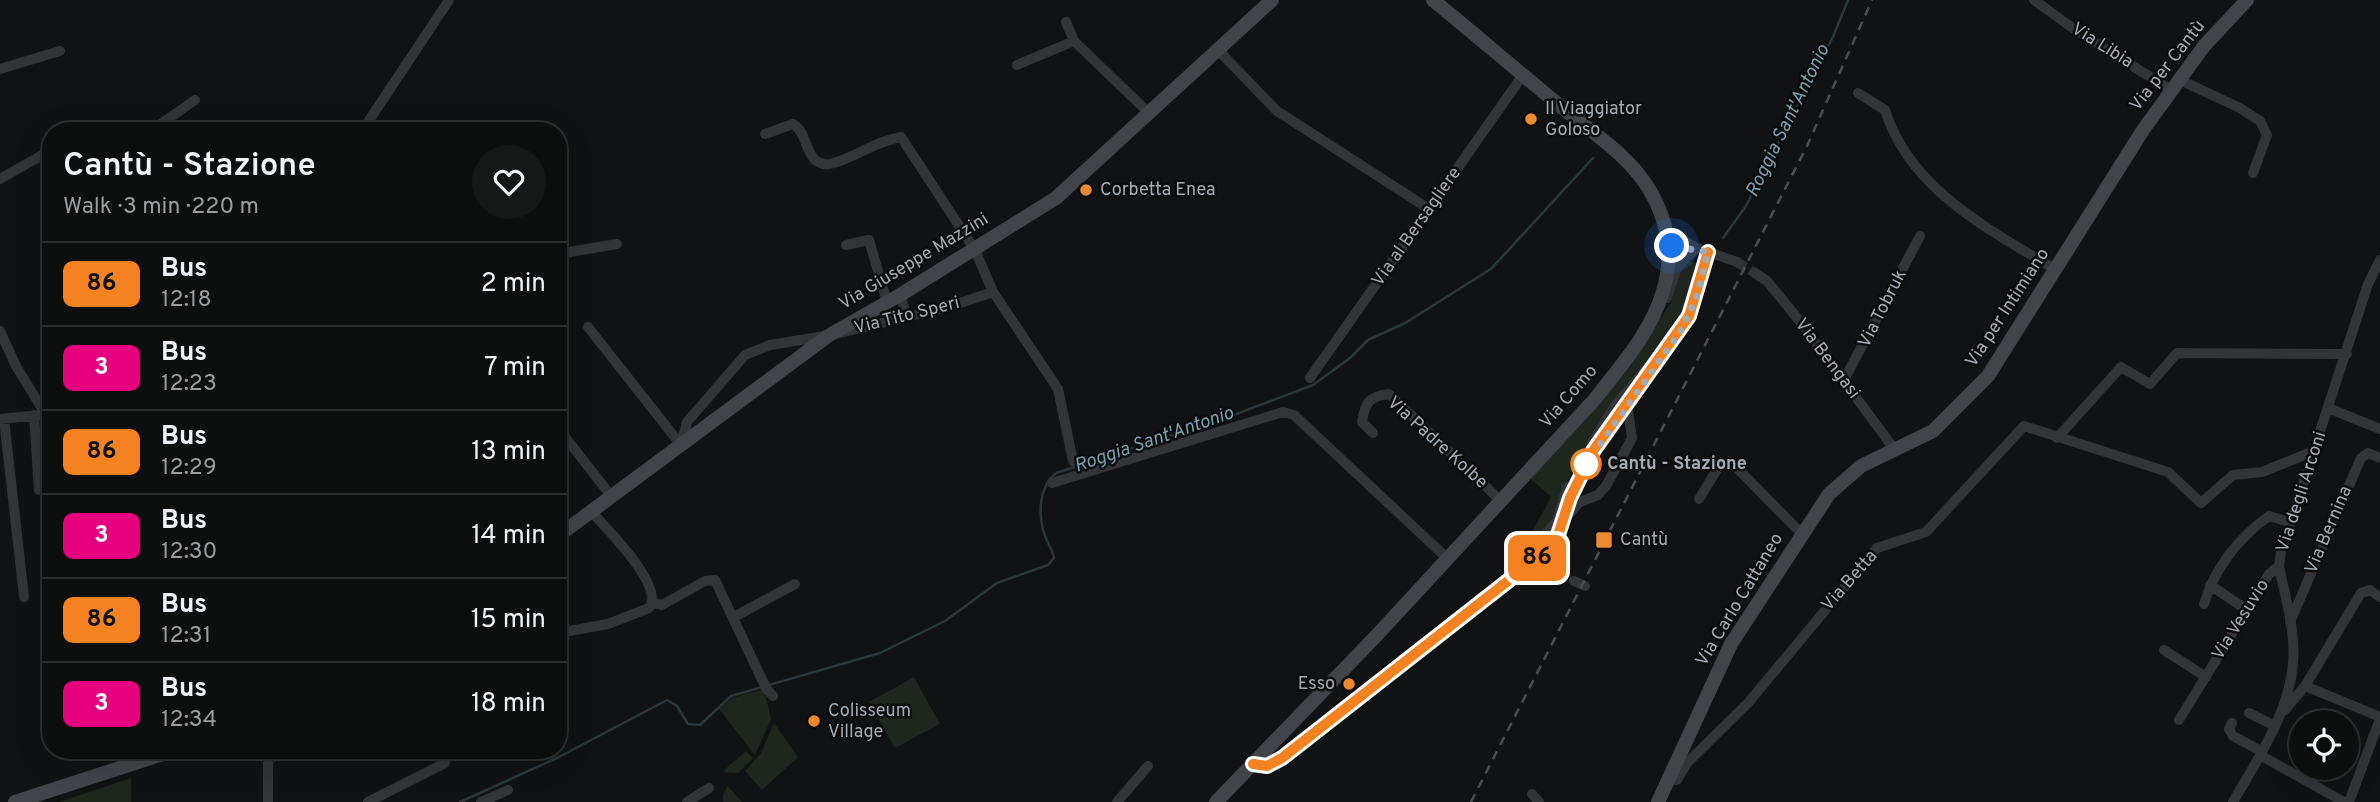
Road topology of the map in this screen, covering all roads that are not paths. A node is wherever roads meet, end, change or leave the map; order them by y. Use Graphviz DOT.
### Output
graph roads {
  1 [pos="449,0"];
  2 [pos="1272,0"];
  3 [pos="1433,0"];
  4 [pos="2034,0"];
  5 [pos="2247,0"];
  6 [pos="1066,23"];
  7 [pos="1074,41"];
  8 [pos="60,51"];
  9 [pos="1219,51"];
  10 [pos="1017,65"];
  11 [pos="0,69"];
  12 [pos="1523,75"];
  13 [pos="2175,85"];
  14 [pos="1858,93"];
  15 [pos="194,100"];
  16 [pos="1150,114"];
  17 [pos="163,122"];
  18 [pos="368,122"];
  19 [pos="765,134"];
  20 [pos="42,155"];
  21 [pos="2124,159"];
  22 [pos="2253,173"];
  23 [pos="0,179"];
  24 [pos="1429,209"];
  25 [pos="1920,236"];
  26 [pos="1667,237"];
  27 [pos="617,244"];
  28 [pos="846,245"];
  29 [pos="975,250"];
  30 [pos="1703,250"];
  31 [pos="567,252"];
  32 [pos="2380,260"];
  33 [pos="1737,262"];
  34 [pos="2056,270"];
  35 [pos="1755,272"];
  36 [pos="993,292"];
  37 [pos="893,299"];
  38 [pos="1657,308"];
  39 [pos="907,316"];
  40 [pos="588,327"];
  41 [pos="0,331"];
  42 [pos="828,336"];
  43 [pos="2347,354"];
  44 [pos="1310,378"];
  45 [pos="1844,380"];
  46 [pos="1628,404"];
  47 [pos="42,406"];
  48 [pos="2328,408"];
  49 [pos="34,415"];
  50 [pos="42,415"];
  51 [pos="1,419"];
  52 [pos="2380,429"];
  53 [pos="1373,433"];
  54 [pos="2057,438"];
  55 [pos="567,440"];
  56 [pos="681,445"];
  57 [pos="1895,450"];
  58 [pos="2314,451"];
  59 [pos="2380,458"];
  60 [pos="1073,461"];
  61 [pos="1052,483"];
  62 [pos="39,490"];
  63 [pos="612,498"];
  64 [pos="1699,499"];
  65 [pos="1501,501"];
  66 [pos="592,512"];
  67 [pos="1563,520"];
  68 [pos="2290,522"];
  69 [pos="567,530"];
  70 [pos="1547,532"];
  71 [pos="1802,534"];
  72 [pos="1448,559"];
  73 [pos="2279,566"];
  74 [pos="1574,581"];
  75 [pos="795,584"];
  76 [pos="2210,585"];
  77 [pos="1585,586"];
  78 [pos="24,597"];
  79 [pos="2380,597"];
  80 [pos="652,602"];
  81 [pos="2204,604"];
  82 [pos="2247,610"];
  83 [pos="734,617"];
  84 [pos="2290,623"];
  85 [pos="567,631"];
  86 [pos="2164,650"];
  87 [pos="2206,677"];
  88 [pos="2305,686"];
  89 [pos="767,688"];
  90 [pos="2249,712"];
  91 [pos="2280,716"];
  92 [pos="2380,718"];
  93 [pos="2179,720"];
  94 [pos="2232,723"];
  95 [pos="2275,726"];
  96 [pos="2261,753"];
  97 [pos="147,759"];
  98 [pos="269,759"];
  99 [pos="272,759"];
  100 [pos="268,763"];
  101 [pos="445,763"];
  102 [pos="1253,764"];
  103 [pos="1149,766"];
  104 [pos="1669,779"];
  105 [pos="709,788"];
  106 [pos="508,790"];
  107 [pos="1219,800"];
  108 [pos="15,802"];
  109 [pos="268,802"];
  110 [pos="368,802"];
  111 [pos="481,802"];
  112 [pos="687,802"];
  113 [pos="1116,802"];
  114 [pos="1658,802"];
  115 [pos="2233,802"];
  116 [pos="2344,802"];
  117 [pos="2350,802"];
  1 -- 18 [label="street"];
  2 -- 9 [label="street, Via Giuseppe Mazzini"];
  3 -- 12 [label="street, Via Como"];
  4 -- 13 [label="street, Via Libia"];
  5 -- 13 [label="street, Via per Cantù"];
  6 -- 7 [label="street"];
  7 -- 10 [label="street"];
  7 -- 16 [label="street"];
  8 -- 11 [label="street"];
  9 -- 16 [label="street, Via Giuseppe Mazzini"];
  9 -- 24 [label="street"];
  12 -- 24 [label="street, Via al Bersagliere"];
  12 -- 26 [label="street, Via Como"];
  13 -- 21 [label="street, Via per Cantù"];
  13 -- 22 [label="street, Via Libia"];
  14 -- 34 [label="street"];
  15 -- 17 [label="street"];
  16 -- 29 [label="street, Via Giuseppe Mazzini"];
  19 -- 29 [label="street"];
  20 -- 23 [label="street"];
  21 -- 34 [label="street, Via per Intimiano"];
  24 -- 44 [label="street, Via al Bersagliere"];
  25 -- 45 [label="street, Via Tobruk"];
  26 -- 30 [label="street"];
  26 -- 38 [label="street, Via Como"];
  27 -- 31 [label="street"];
  28 -- 37 [label="street"];
  29 -- 36 [label="street"];
  29 -- 37 [label="street, Via Giuseppe Mazzini"];
  30 -- 33 [label="street"];
  30 -- 38 [label="street"];
  30 -- 46 [label="street"];
  30 -- 70 [label="street"];
  32 -- 43 [label="street, Via degli Arconi"];
  34 -- 57 [label="street, Via per Intimiano"];
  35 -- 45 [label="street, Via Bengasi"];
  36 -- 39 [label="street, Via Tito Speri"];
  36 -- 60 [label="street"];
  37 -- 39 [label="street"];
  37 -- 42 [label="street, Via Giuseppe Mazzini"];
  38 -- 65 [label="street, Via Como"];
  39 -- 42 [label="street, Via Tito Speri"];
  40 -- 56 [label="street"];
  41 -- 47 [label="street"];
  42 -- 56 [label="street, Via Giuseppe Mazzini"];
  42 -- 56 [label="street, Via Tito Speri"];
  43 -- 48 [label="street, Via degli Arconi"];
  43 -- 54 [label="street"];
  45 -- 57 [label="street, Via Bengasi"];
  46 -- 67 [label="street"];
  46 -- 67 [label="street"];
  48 -- 52 [label="street"];
  48 -- 58 [label="street, Via degli Arconi"];
  49 -- 50 [label="street"];
  49 -- 51 [label="street"];
  49 -- 62 [label="street"];
  51 -- 78 [label="street"];
  53 -- 65 [label="street, Via Padre Kolbe"];
  54 -- 58 [label="street, Via Betta"];
  54 -- 104 [label="street, Via Betta"];
  55 -- 63 [label="street"];
  56 -- 63 [label="street, Via Giuseppe Mazzini"];
  57 -- 71 [label="street, Via Carlo Cattaneo"];
  58 -- 68 [label="street, Via degli Arconi"];
  59 -- 84 [label="street, Via Bernina"];
  61 -- 72 [label="street"];
  63 -- 66 [label="street, Via Giuseppe Mazzini"];
  64 -- 71 [label="street"];
  65 -- 72 [label="street, Via Como"];
  66 -- 69 [label="street, Via Giuseppe Mazzini"];
  66 -- 80 [label="street"];
  67 -- 102 [label="street"];
  68 -- 73 [label="street, Via degli Arconi"];
  68 -- 76 [label="street"];
  71 -- 104 [label="street, Via Carlo Cattaneo"];
  72 -- 102 [label="street, Via Como"];
  73 -- 82 [label="street, Via Vesuvio"];
  73 -- 84 [label="street, Via degli Arconi"];
  74 -- 77 [label="street"];
  75 -- 83 [label="street"];
  76 -- 81 [label="street"];
  76 -- 82 [label="street"];
  79 -- 88 [label="street"];
  80 -- 83 [label="street"];
  80 -- 85 [label="street"];
  82 -- 87 [label="street, Via Vesuvio"];
  83 -- 89 [label="street"];
  84 -- 91 [label="street, Via degli Arconi"];
  86 -- 87 [label="street, Via Vesuvio"];
  87 -- 93 [label="street, Via Vesuvio"];
  88 -- 91 [label="street"];
  88 -- 92 [label="street"];
  90 -- 95 [label="street"];
  91 -- 95 [label="street, Via degli Arconi"];
  92 -- 117 [label="street"];
  94 -- 96 [label="street"];
  95 -- 96 [label="street, Via degli Arconi"];
  96 -- 115 [label="street, Via degli Arconi"];
  96 -- 116 [label="street"];
  97 -- 108 [label="street"];
  98 -- 100 [label="street"];
  99 -- 100 [label="street"];
  100 -- 109 [label="street"];
  101 -- 110 [label="street"];
  102 -- 107 [label="street, Via Como"];
  103 -- 113 [label="street"];
  104 -- 114 [label="street, Via Carlo Cattaneo"];
  105 -- 112 [label="street"];
  106 -- 111 [label="street"];
}
